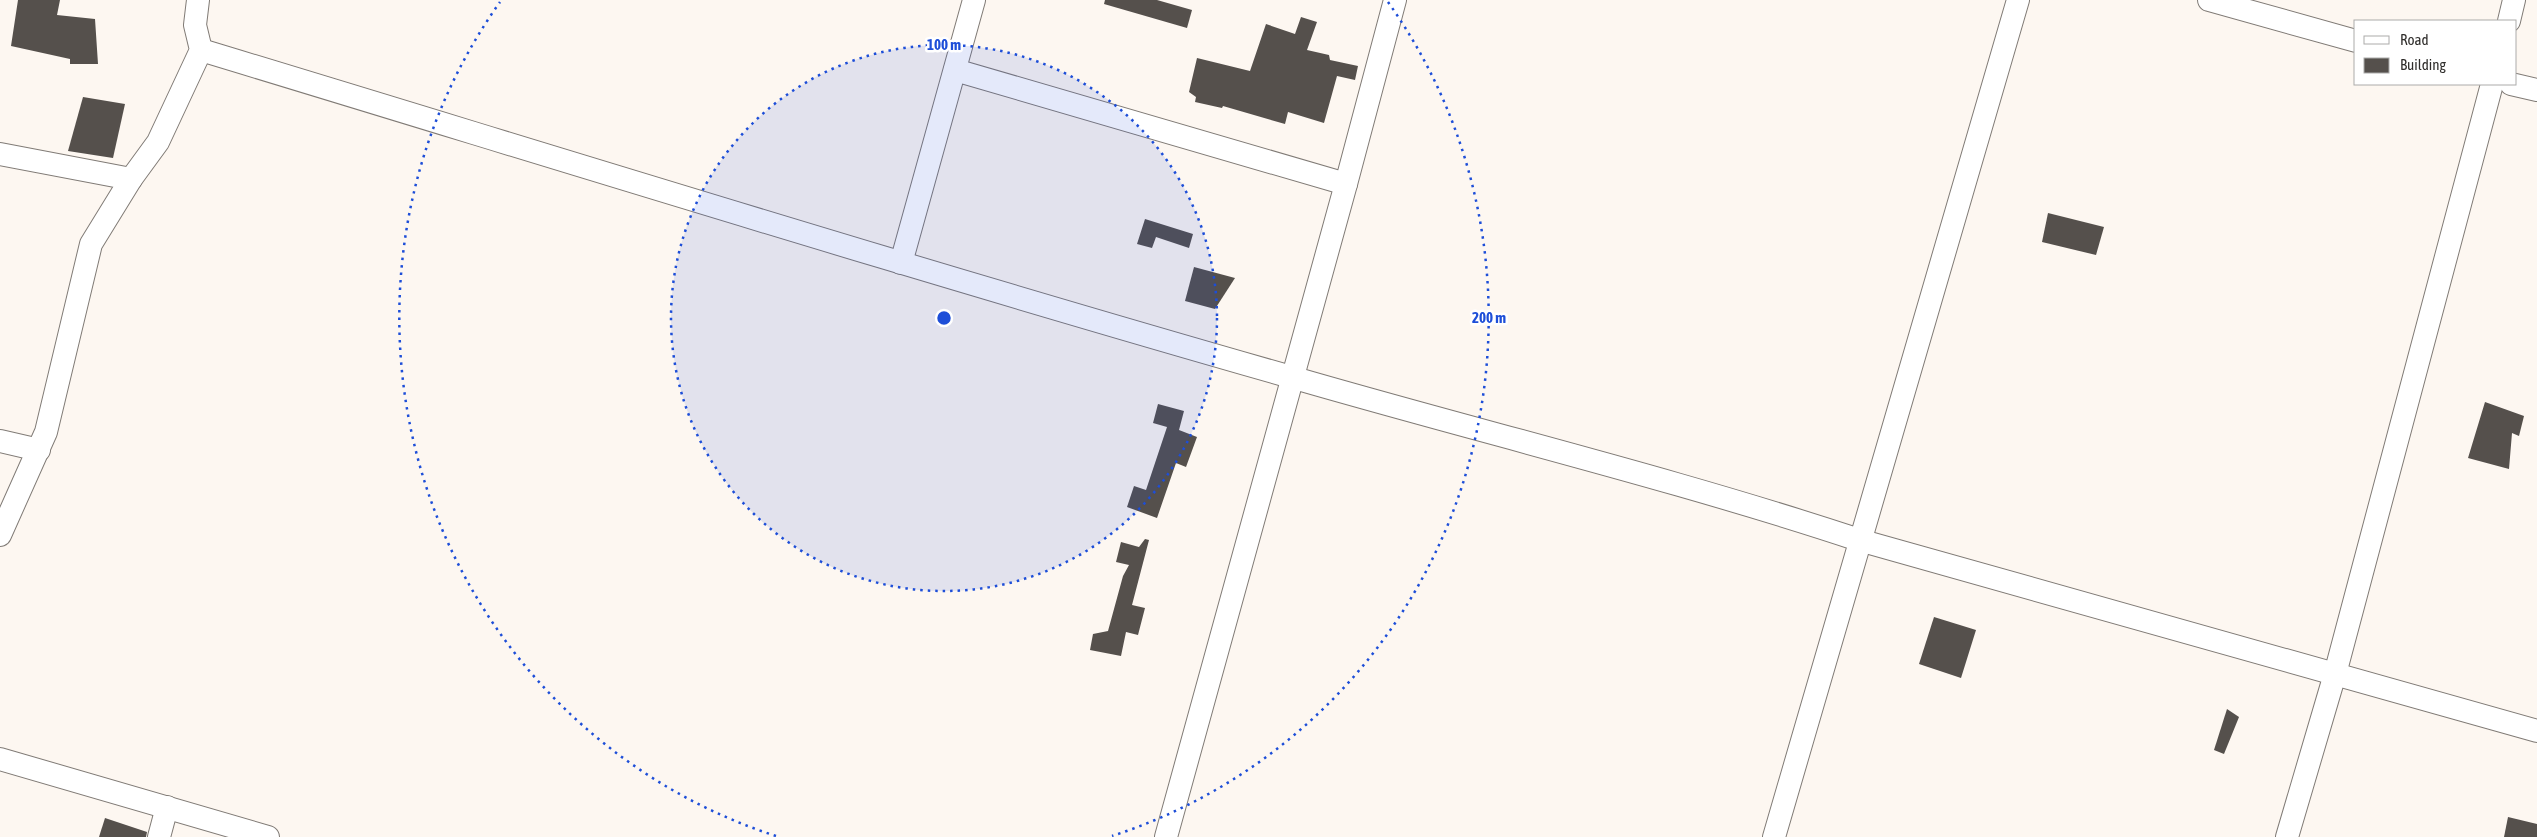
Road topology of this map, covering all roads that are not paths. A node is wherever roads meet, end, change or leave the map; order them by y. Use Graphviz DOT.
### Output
graph roads {
  1 [pos="974,0"];
  2 [pos="1395,0"];
  3 [pos="2018,0"];
  4 [pos="2209,0"];
  5 [pos="2514,0"];
  6 [pos="192,1"];
  7 [pos="2509,20"];
  8 [pos="2354,40"];
  9 [pos="201,50"];
  10 [pos="955,70"];
  11 [pos="2492,85"];
  12 [pos="2515,85"];
  13 [pos="2537,90"];
  14 [pos="0,154"];
  15 [pos="131,180"];
  16 [pos="1346,184"];
  17 [pos="901,263"];
  18 [pos="1291,378"];
  19 [pos="0,441"];
  20 [pos="39,450"];
  21 [pos="0,535"];
  22 [pos="1859,540"];
  23 [pos="2335,674"];
  24 [pos="2537,731"];
  25 [pos="0,759"];
  26 [pos="167,807"];
  27 [pos="160,837"];
  28 [pos="268,837"];
  29 [pos="1166,837"];
  30 [pos="1774,837"];
  31 [pos="2287,837"];
  1 -- 10 [label="street"];
  2 -- 16 [label="street"];
  3 -- 22 [label="street"];
  4 -- 8 [label="street"];
  5 -- 7 [label="street"];
  6 -- 9 [label="street"];
  9 -- 15 [label="street"];
  9 -- 17 [label="street"];
  10 -- 16 [label="street"];
  10 -- 17 [label="street"];
  11 -- 23 [label="street"];
  12 -- 13 [label="street"];
  14 -- 15 [label="street"];
  15 -- 20 [label="street"];
  16 -- 18 [label="street"];
  17 -- 18 [label="street"];
  18 -- 22 [label="street"];
  18 -- 29 [label="street"];
  19 -- 20 [label="street"];
  20 -- 21 [label="street"];
  22 -- 23 [label="street"];
  22 -- 30 [label="street"];
  23 -- 24 [label="street"];
  23 -- 31 [label="street"];
  25 -- 26 [label="street"];
  26 -- 27 [label="street"];
  26 -- 28 [label="street"];
}
